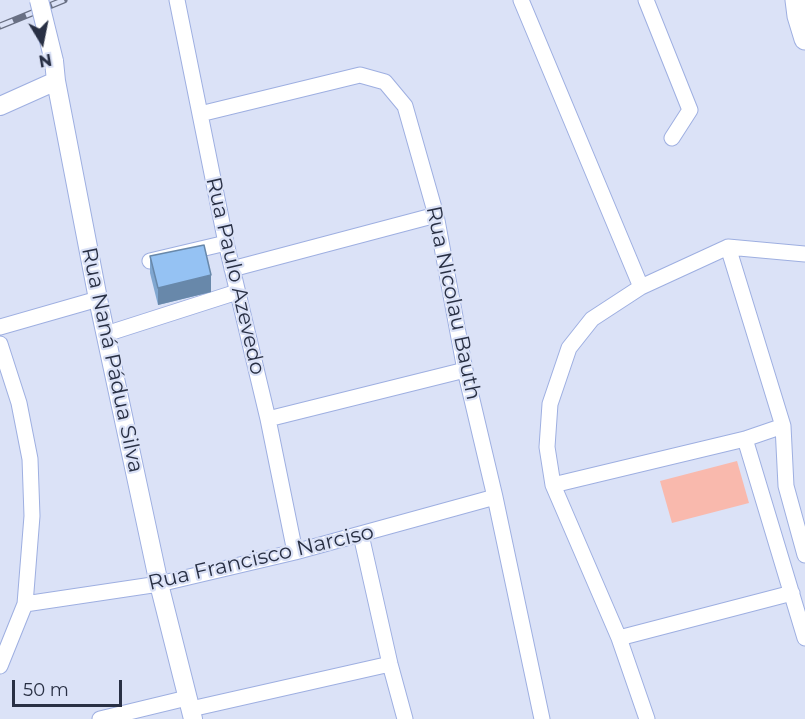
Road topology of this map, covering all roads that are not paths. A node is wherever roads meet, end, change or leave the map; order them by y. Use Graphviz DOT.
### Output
graph roads {
  1 [pos="39,0"];
  2 [pos="177,0"];
  3 [pos="521,0"];
  4 [pos="646,0"];
  5 [pos="796,0"];
  6 [pos="805,39"];
  7 [pos="56,81"];
  8 [pos="0,106"];
  9 [pos="200,114"];
  10 [pos="672,138"];
  11 [pos="436,215"];
  12 [pos="226,243"];
  13 [pos="728,247"];
  14 [pos="805,254"];
  15 [pos="150,261"];
  16 [pos="232,269"];
  17 [pos="641,287"];
  18 [pos="237,292"];
  19 [pos="98,299"];
  20 [pos="0,327"];
  21 [pos="106,334"];
  22 [pos="0,344"];
  23 [pos="465,370"];
  24 [pos="268,419"];
  25 [pos="783,426"];
  26 [pos="745,439"];
  27 [pos="553,485"];
  28 [pos="495,497"];
  29 [pos="361,535"];
  30 [pos="295,552"];
  31 [pos="805,555"];
  32 [pos="159,584"];
  33 [pos="792,593"];
  34 [pos="25,604"];
  35 [pos="619,638"];
  36 [pos="805,638"];
  37 [pos="390,664"];
  38 [pos="0,666"];
  39 [pos="190,708"];
  40 [pos="100,719"];
  41 [pos="405,719"];
  42 [pos="542,719"];
  43 [pos="647,719"];
  1 -- 7 [label="street, Rua Naná Pádua Silva, bridge"];
  2 -- 9 [label="street, Rua Paulo Azevedo"];
  3 -- 17 [label="street"];
  4 -- 10 [label="street"];
  5 -- 6 [label="main road"];
  7 -- 8 [label="street"];
  7 -- 19 [label="street, Rua Naná Pádua Silva"];
  9 -- 11 [label="street, Rua Nicolau Bauth"];
  9 -- 12 [label="street, Rua Paulo Azevedo"];
  11 -- 16 [label="street"];
  11 -- 23 [label="street, Rua Nicolau Bauth"];
  12 -- 15 [label="street"];
  12 -- 16 [label="street, Rua Paulo Azevedo"];
  13 -- 14 [label="street"];
  13 -- 17 [label="street"];
  13 -- 25 [label="street"];
  16 -- 18 [label="street, Rua Paulo Azevedo"];
  17 -- 27 [label="street"];
  18 -- 21 [label="street"];
  18 -- 24 [label="street, Rua Paulo Azevedo"];
  19 -- 20 [label="street"];
  19 -- 21 [label="street, Rua Naná Pádua Silva"];
  21 -- 32 [label="street, Rua Naná Pádua Silva"];
  22 -- 34 [label="street"];
  23 -- 24 [label="street"];
  23 -- 28 [label="street, Rua Nicolau Bauth"];
  24 -- 30 [label="street, Rua Paulo Azevedo"];
  25 -- 26 [label="street"];
  25 -- 31 [label="street"];
  26 -- 27 [label="street"];
  26 -- 33 [label="street"];
  27 -- 35 [label="street"];
  28 -- 29 [label="street, Rua Francisco Narciso"];
  28 -- 42 [label="street, Rua Nicolau Bauth"];
  29 -- 30 [label="street, Rua Francisco Narciso"];
  29 -- 37 [label="street"];
  30 -- 32 [label="street, Rua Francisco Narciso"];
  32 -- 34 [label="street, Rua Francisco Narciso"];
  32 -- 39 [label="street, Rua Naná Pádua Silva"];
  33 -- 35 [label="street"];
  33 -- 36 [label="street"];
  34 -- 38 [label="street"];
  35 -- 43 [label="street"];
  37 -- 39 [label="street"];
  37 -- 41 [label="street"];
  39 -- 40 [label="street"];
}
